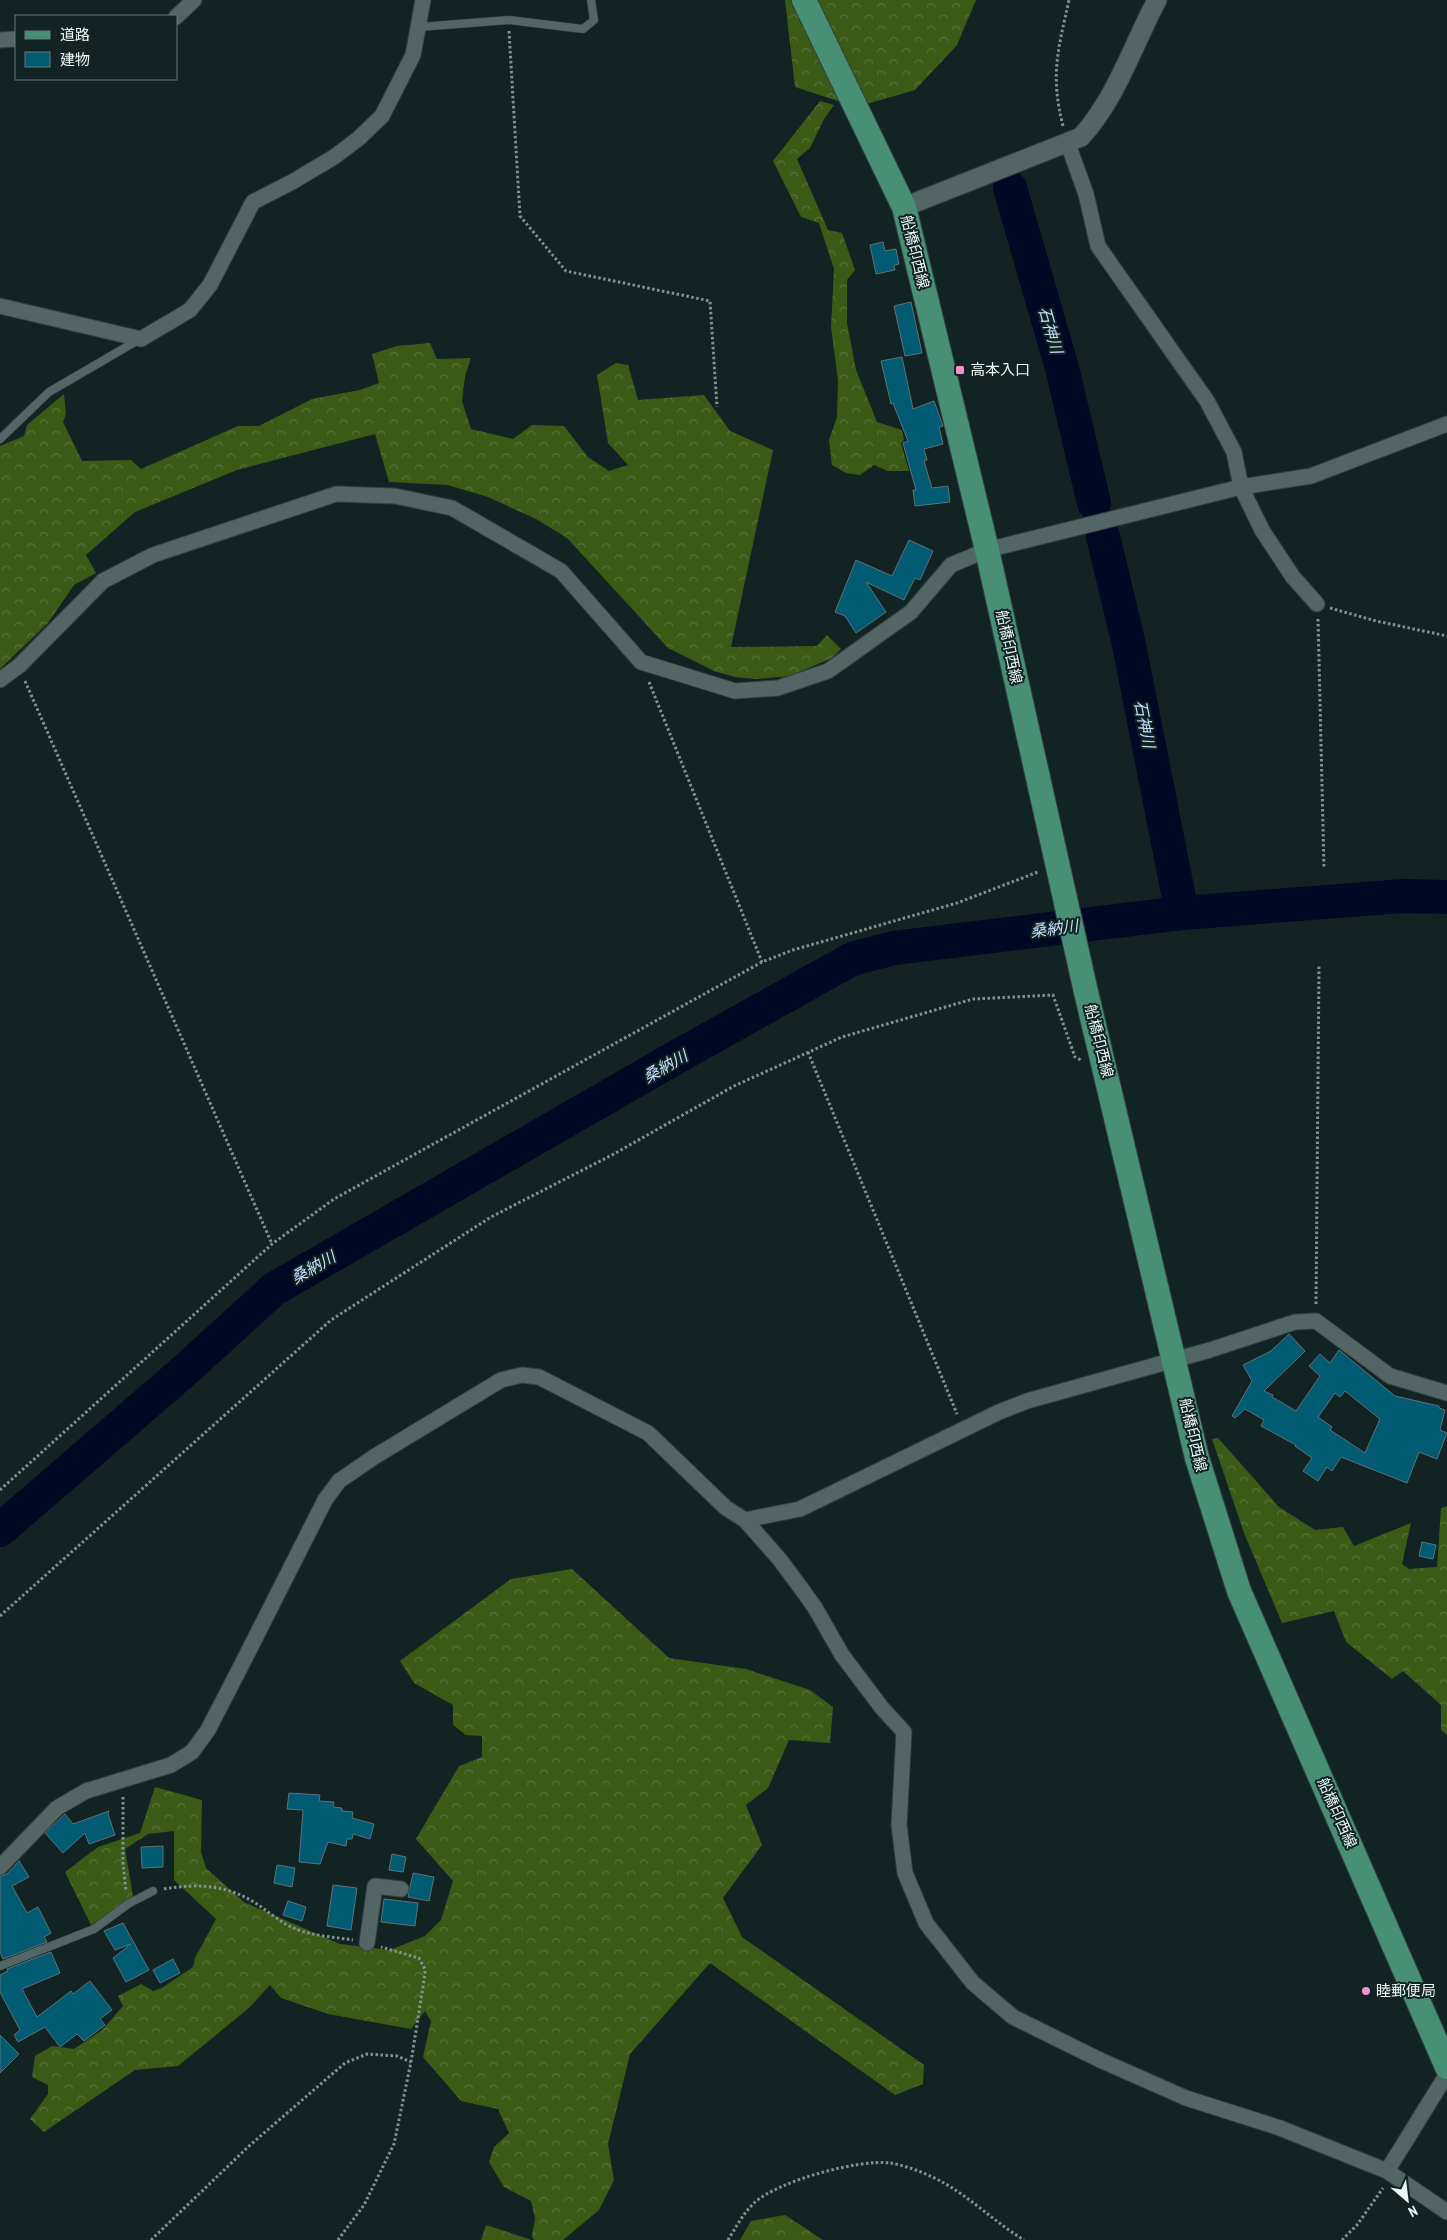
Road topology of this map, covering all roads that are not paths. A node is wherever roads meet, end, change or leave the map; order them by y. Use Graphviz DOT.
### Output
graph roads {
  1 [pos="194,0"];
  2 [pos="423,0"];
  3 [pos="591,0"];
  4 [pos="804,0"];
  5 [pos="1157,0"];
  6 [pos="178,15"];
  7 [pos="419,27"];
  8 [pos="15,39"];
  9 [pos="0,40"];
  10 [pos="1068,144"];
  11 [pos="904,207"];
  12 [pos="0,306"];
  13 [pos="141,339"];
  14 [pos="1447,424"];
  15 [pos="0,439"];
  16 [pos="1242,487"];
  17 [pos="987,550"];
  18 [pos="1317,604"];
  19 [pos="0,680"];
  20 [pos="1175,1358"];
  21 [pos="1447,1393"];
  22 [pos="745,1520"];
  23 [pos="0,1867"];
  24 [pos="401,1889"];
  25 [pos="153,1891"];
  26 [pos="367,1943"];
  27 [pos="0,1966"];
  28 [pos="1447,2067"];
  29 [pos="1447,2074"];
  30 [pos="1390,2173"];
  31 [pos="1447,2212"];
  1 -- 6 [label="street"];
  2 -- 7 [label="street"];
  3 -- 7 [label="lane"];
  4 -- 11 [label="main road, 船橋印西線"];
  5 -- 10 [label="street"];
  7 -- 13 [label="street"];
  8 -- 9 [label="street"];
  10 -- 11 [label="street"];
  10 -- 16 [label="street"];
  11 -- 17 [label="main road, 船橋印西線"];
  12 -- 13 [label="street"];
  13 -- 15 [label="lane"];
  14 -- 16 [label="street"];
  16 -- 17 [label="street"];
  16 -- 18 [label="street"];
  17 -- 19 [label="street"];
  17 -- 20 [label="main road, 船橋印西線"];
  20 -- 21 [label="street"];
  20 -- 22 [label="street"];
  20 -- 28 [label="main road, 船橋印西線"];
  22 -- 23 [label="street"];
  22 -- 30 [label="street"];
  24 -- 26 [label="street"];
  25 -- 27 [label="lane"];
  29 -- 30 [label="street"];
  30 -- 31 [label="street"];
}
